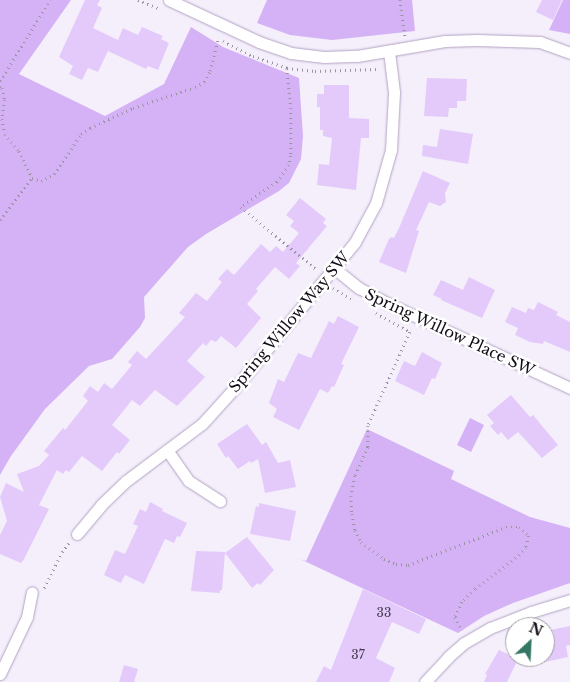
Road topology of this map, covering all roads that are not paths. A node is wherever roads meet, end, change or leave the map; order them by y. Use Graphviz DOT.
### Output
graph roads {
  1 [pos="169,0"];
  2 [pos="389,51"];
  3 [pos="570,53"];
  4 [pos="334,268"];
  5 [pos="570,388"];
  6 [pos="167,450"];
  7 [pos="220,501"];
  8 [pos="77,534"];
  9 [pos="32,597"];
  10 [pos="570,600"];
  11 [pos="0,674"];
  12 [pos="425,682"];
  1 -- 2 [label="street"];
  2 -- 3 [label="street"];
  2 -- 4 [label="street, Spring Willow Way SW"];
  4 -- 5 [label="street, Spring Willow Place SW"];
  4 -- 6 [label="street, Spring Willow Way SW"];
  6 -- 7 [label="street"];
  6 -- 8 [label="street, Spring Willow Way SW"];
  9 -- 11 [label="street"];
  10 -- 12 [label="street"];
}
